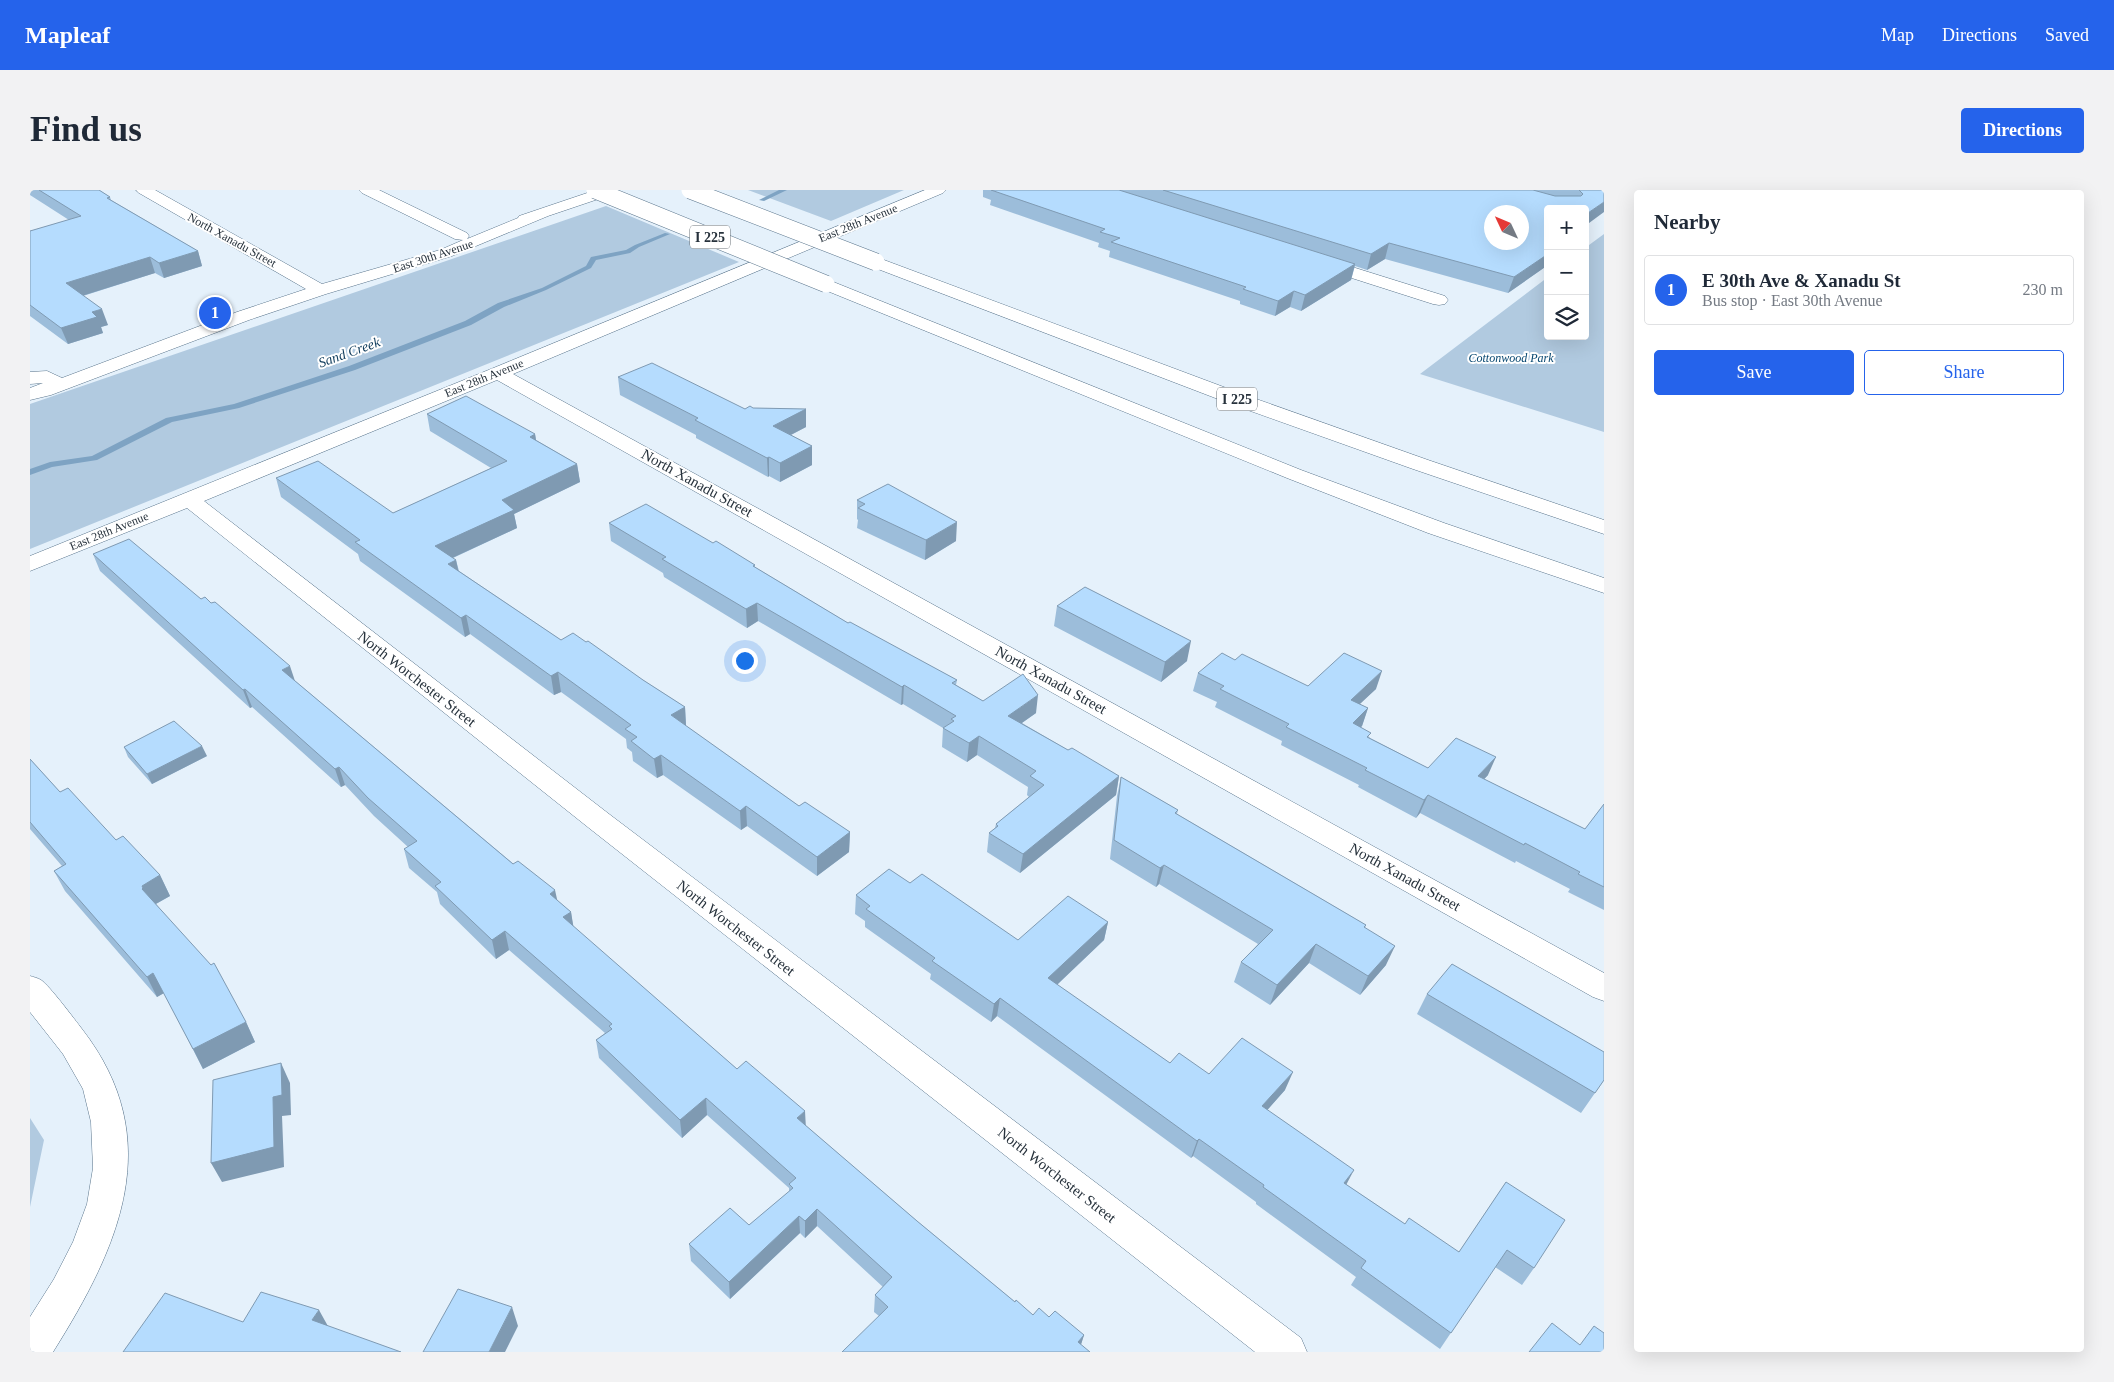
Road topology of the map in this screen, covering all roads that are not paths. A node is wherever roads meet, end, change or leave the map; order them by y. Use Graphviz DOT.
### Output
graph roads {
  1 [pos="144,190"];
  2 [pos="368,190"];
  3 [pos="595,190"];
  4 [pos="611,190"];
  5 [pos="690,190"];
  6 [pos="938,190"];
  7 [pos="542,214"];
  8 [pos="461,236"];
  9 [pos="1298,256"];
  10 [pos="320,290"];
  11 [pos="1439,300"];
  12 [pos="498,373"];
  13 [pos="40,381"];
  14 [pos="30,394"];
  15 [pos="189,499"];
  16 [pos="1604,526"];
  17 [pos="30,564"];
  18 [pos="1604,586"];
  19 [pos="1604,988"];
  20 [pos="30,989"];
  21 [pos="30,1352"];
  22 [pos="1287,1352"];
  1 -- 10 [label="main road, North Xanadu Street"];
  2 -- 8 [label="main road"];
  3 -- 18 [label="main road, I 225, bridge"];
  4 -- 7 [label="main road, East 30th Avenue"];
  5 -- 16 [label="main road, I 225, bridge"];
  6 -- 12 [label="main road, East 28th Avenue"];
  7 -- 8 [label="main road, East 30th Avenue"];
  7 -- 10 [label="main road, East 30th Avenue"];
  8 -- 10 [label="main road, East 30th Avenue"];
  9 -- 11 [label="main road"];
  10 -- 13 [label="main road, East 30th Avenue"];
  12 -- 15 [label="main road, East 28th Avenue"];
  12 -- 19 [label="main road, North Xanadu Street"];
  13 -- 14 [label="main road, East 30th Avenue"];
  15 -- 17 [label="main road, East 28th Avenue"];
  15 -- 22 [label="main road, North Worchester Street"];
  20 -- 21 [label="main road"];
}
